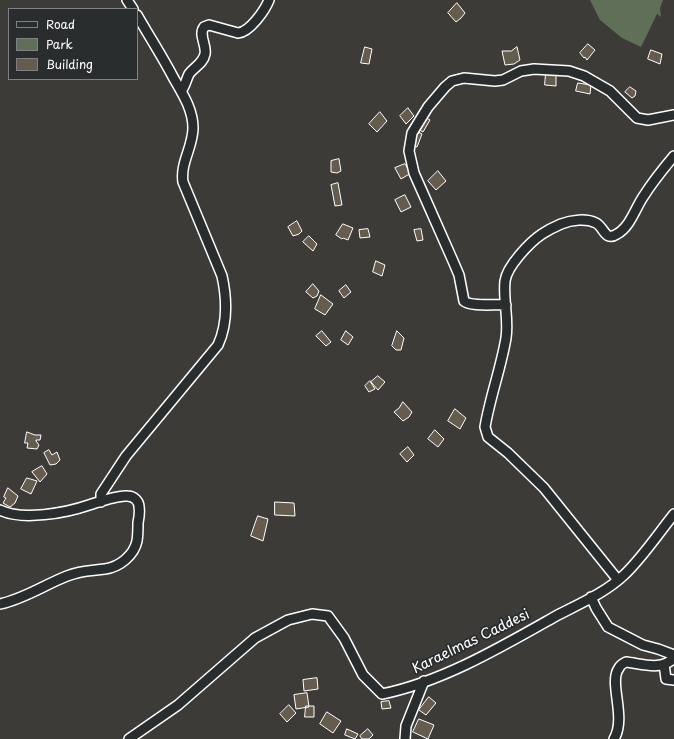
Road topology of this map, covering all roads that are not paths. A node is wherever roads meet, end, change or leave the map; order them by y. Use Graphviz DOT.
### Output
graph roads {
  1 [pos="269,0"];
  2 [pos="138,18"];
  3 [pos="181,91"];
  4 [pos="674,115"];
  5 [pos="674,156"];
  6 [pos="506,305"];
  7 [pos="101,502"];
  8 [pos="0,510"];
  9 [pos="674,514"];
  10 [pos="618,580"];
  11 [pos="591,597"];
  12 [pos="0,604"];
  13 [pos="674,656"];
  14 [pos="664,664"];
  15 [pos="674,680"];
  16 [pos="424,682"];
  17 [pos="129,739"];
  18 [pos="405,739"];
  19 [pos="614,739"];
  1 -- 3 [label="street"];
  2 -- 3 [label="street"];
  3 -- 7 [label="street"];
  4 -- 6 [label="street"];
  5 -- 6 [label="street"];
  6 -- 10 [label="street"];
  7 -- 8 [label="street"];
  7 -- 12 [label="street"];
  9 -- 10 [label="street, Karaelmas Caddesi"];
  10 -- 11 [label="street, Karaelmas Caddesi"];
  11 -- 13 [label="street"];
  11 -- 16 [label="street, Karaelmas Caddesi"];
  13 -- 14 [label="street"];
  14 -- 15 [label="street"];
  14 -- 19 [label="street"];
  16 -- 17 [label="street, Karaelmas Caddesi"];
  16 -- 18 [label="street"];
}
